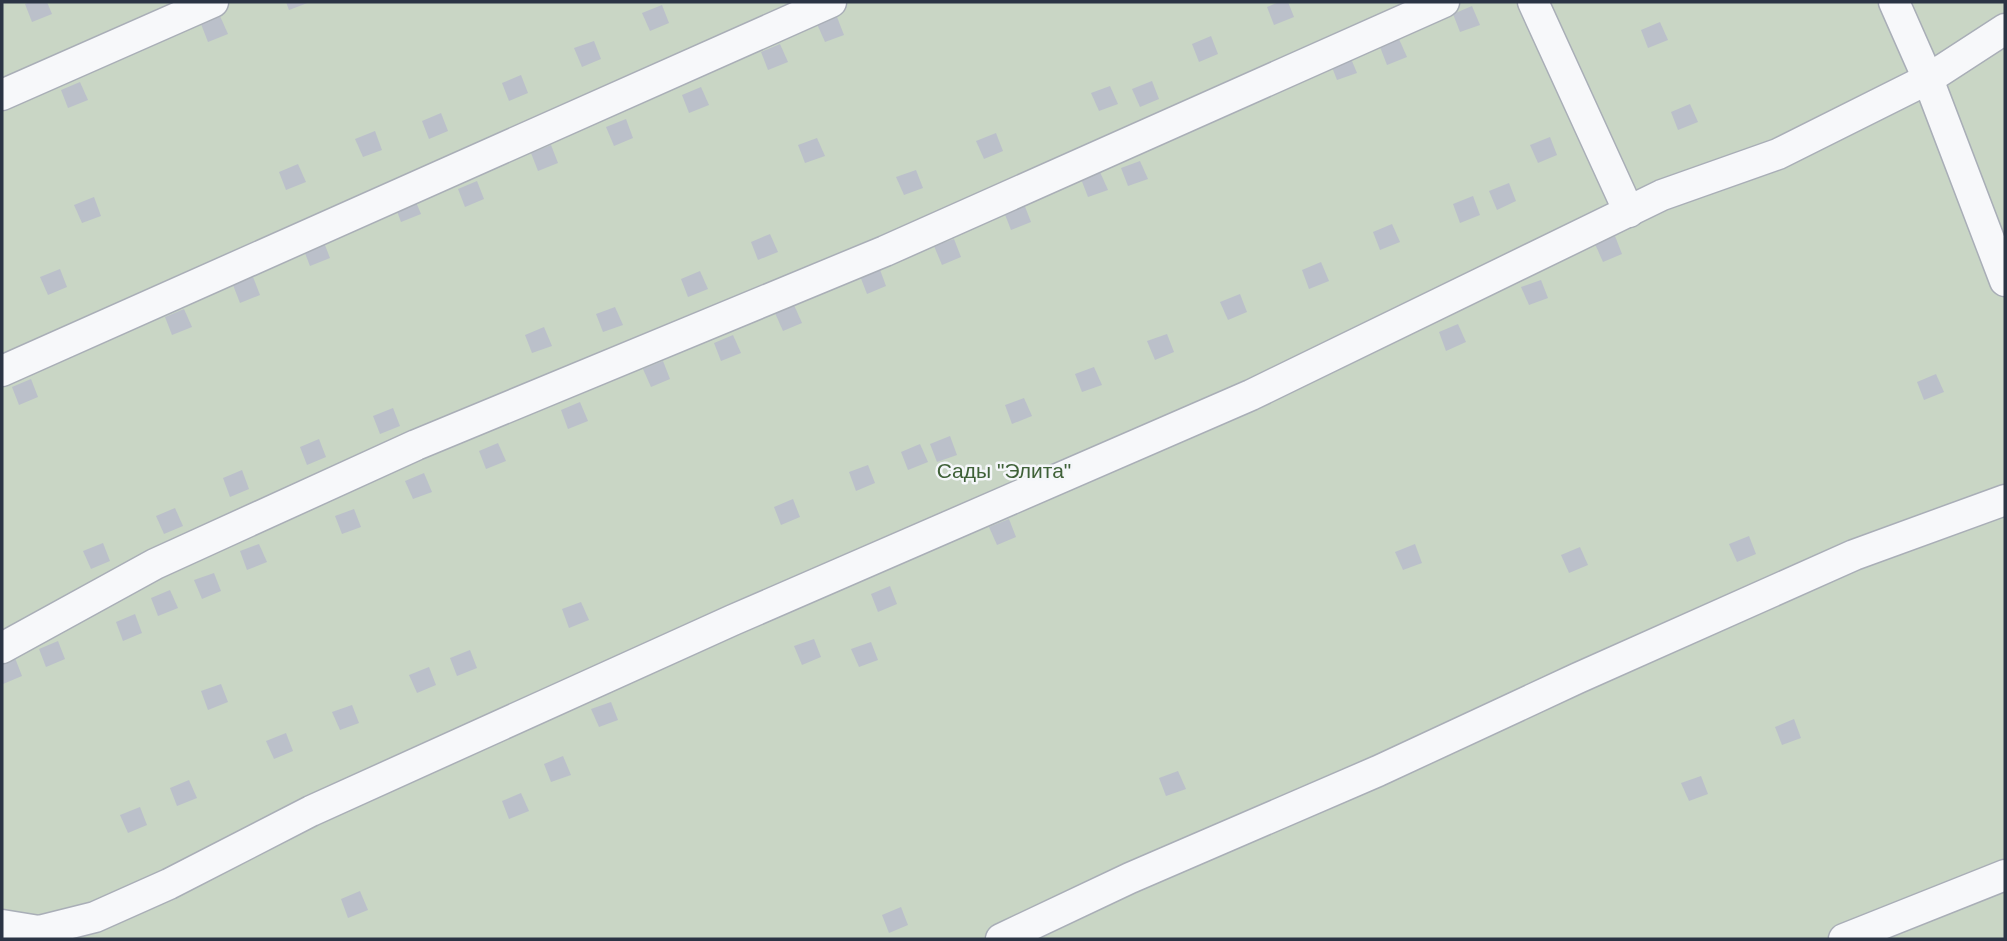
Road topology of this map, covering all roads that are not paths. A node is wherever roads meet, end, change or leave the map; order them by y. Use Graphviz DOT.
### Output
graph roads {
  1 [pos="213,2"];
  2 [pos="831,2"];
  3 [pos="1444,2"];
  4 [pos="1533,2"];
  5 [pos="1894,2"];
  6 [pos="2005,29"];
  7 [pos="1928,79"];
  8 [pos="2,95"];
  9 [pos="1629,212"];
  10 [pos="2005,281"];
  11 [pos="2,372"];
  12 [pos="2005,500"];
  13 [pos="2,648"];
  14 [pos="2005,875"];
  15 [pos="2,925"];
  16 [pos="1001,939"];
  17 [pos="1844,939"];
  1 -- 8 [label="street"];
  2 -- 11 [label="street"];
  3 -- 13 [label="street"];
  4 -- 9 [label="street"];
  5 -- 7 [label="street"];
  6 -- 7 [label="street"];
  7 -- 9 [label="street"];
  7 -- 10 [label="street"];
  9 -- 15 [label="street"];
  12 -- 16 [label="street"];
  14 -- 17 [label="street"];
}
